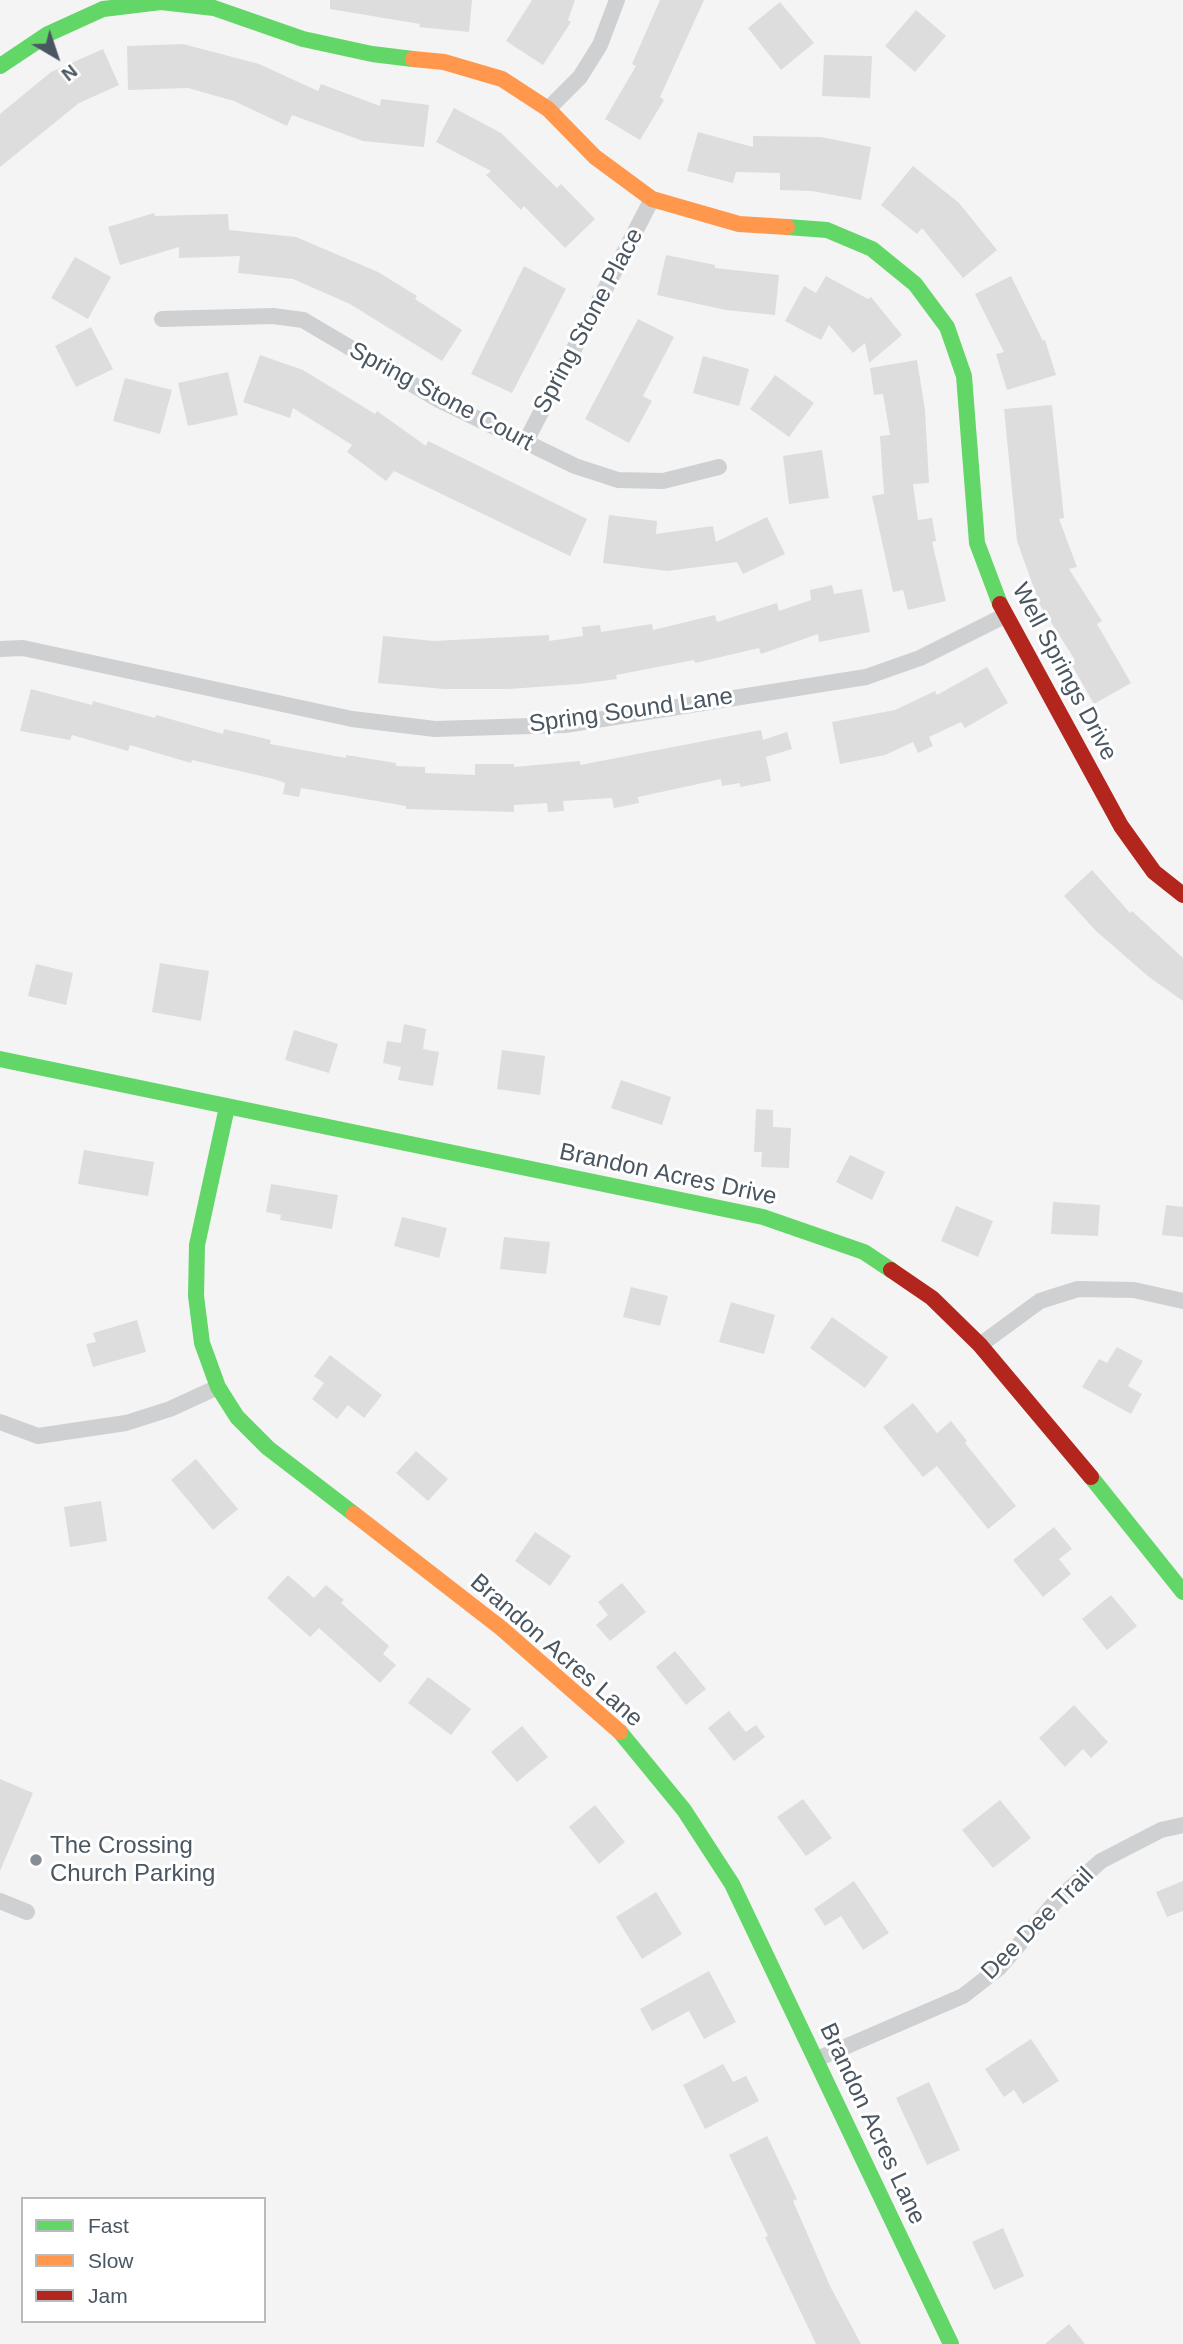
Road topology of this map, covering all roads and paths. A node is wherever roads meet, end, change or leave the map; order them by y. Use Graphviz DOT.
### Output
graph roads {
  1 [pos="617,0"];
  2 [pos="0,66"];
  3 [pos="548,109"];
  4 [pos="652,199"];
  5 [pos="162,319"];
  6 [pos="525,443"];
  7 [pos="719,467"];
  8 [pos="1004,616"];
  9 [pos="0,649"];
  10 [pos="1183,895"];
  11 [pos="0,1059"];
  12 [pos="227,1107"];
  13 [pos="1183,1301"];
  14 [pos="980,1346"];
  15 [pos="218,1387"];
  16 [pos="0,1422"];
  17 [pos="1183,1592"];
  18 [pos="1183,1825"];
  19 [pos="0,1901"];
  20 [pos="27,1912"];
  21 [pos="817,2059"];
  22 [pos="951,2344"];
  1 -- 3 [label="street"];
  2 -- 3 [label="street, Well Springs Drive"];
  3 -- 4 [label="street, Well Springs Drive"];
  4 -- 6 [label="street, Spring Stone Place"];
  4 -- 8 [label="street, Well Springs Drive"];
  5 -- 6 [label="street, Spring Stone Court"];
  6 -- 7 [label="street, Spring Stone Court"];
  8 -- 9 [label="street, Spring Sound Lane"];
  8 -- 10 [label="street, Well Springs Drive"];
  11 -- 12 [label="street, Brandon Acres Drive"];
  12 -- 14 [label="street, Brandon Acres Drive"];
  12 -- 15 [label="street, Brandon Acres Lane"];
  13 -- 14 [label="street"];
  14 -- 17 [label="street, Brandon Acres Drive"];
  15 -- 16 [label="street"];
  15 -- 21 [label="street, Brandon Acres Lane"];
  18 -- 21 [label="street, Dee Dee Trail"];
  19 -- 20 [label="street"];
  21 -- 22 [label="street, Brandon Acres Lane"];
}
